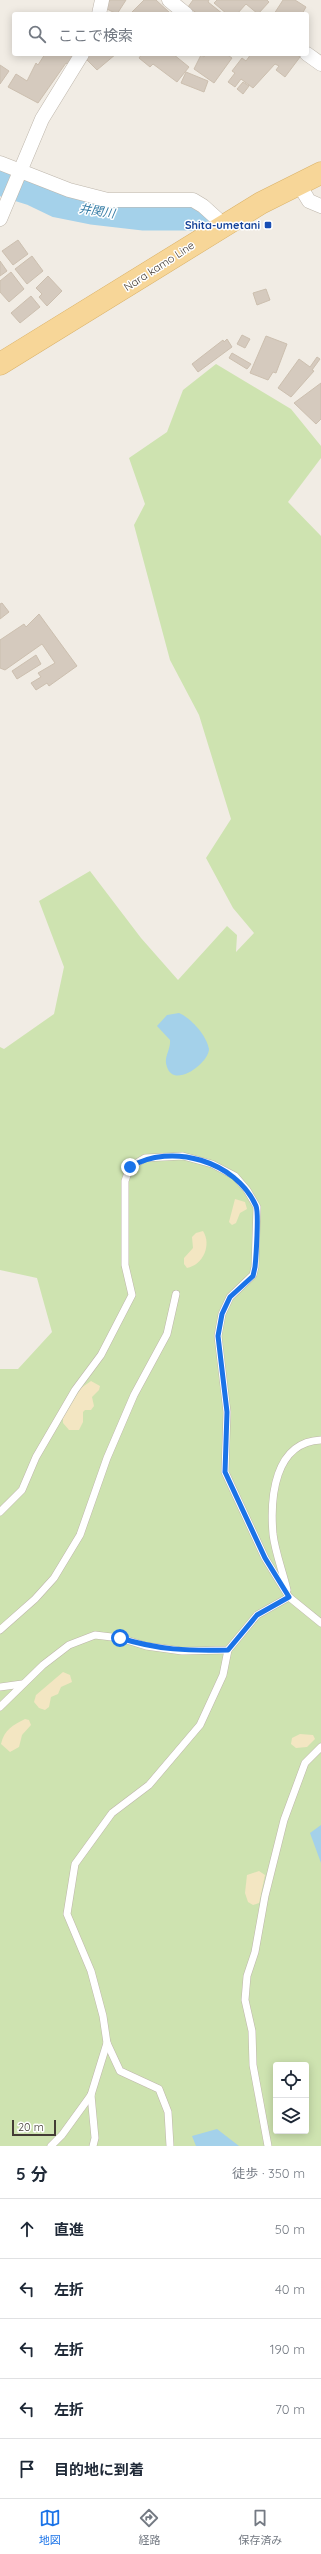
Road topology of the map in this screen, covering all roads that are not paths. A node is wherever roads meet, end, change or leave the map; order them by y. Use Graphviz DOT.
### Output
graph roads {
  1 [pos="102,0"];
  2 [pos="169,0"];
  3 [pos="99,12"];
  4 [pos="184,12"];
  5 [pos="309,55"];
  6 [pos="81,56"];
  7 [pos="321,64"];
  8 [pos="0,163"];
  9 [pos="321,173"];
  10 [pos="18,174"];
  11 [pos="298,183"];
  12 [pos="321,206"];
  13 [pos="0,219"];
  14 [pos="224,225"];
  15 [pos="0,364"];
  16 [pos="176,1294"];
  17 [pos="321,1440"];
  18 [pos="0,1512"];
  19 [pos="289,1597"];
  20 [pos="321,1623"];
  21 [pos="0,1630"];
  22 [pos="228,1650"];
  23 [pos="22,1684"];
  24 [pos="0,1687"];
  25 [pos="0,1707"];
  26 [pos="321,1747"];
  27 [pos="106,2043"];
  28 [pos="91,2095"];
  29 [pos="51,2146"];
  30 [pos="92,2146"];
  31 [pos="170,2146"];
  32 [pos="268,2146"];
  1 -- 3 [label="street"];
  2 -- 4 [label="street"];
  5 -- 7 [label="street"];
  6 -- 10 [label="street"];
  8 -- 10 [label="street"];
  9 -- 11 [label="main road, Nara kamo Line"];
  10 -- 13 [label="street"];
  10 -- 14 [label="street"];
  11 -- 12 [label="street"];
  11 -- 14 [label="main road, Nara kamo Line"];
  14 -- 15 [label="main road, Nara kamo Line"];
  16 -- 21 [label="lane"];
  17 -- 19 [label="lane"];
  18 -- 19 [label="lane"];
  19 -- 20 [label="lane"];
  19 -- 22 [label="lane"];
  22 -- 23 [label="lane"];
  22 -- 27 [label="lane"];
  23 -- 24 [label="lane"];
  23 -- 25 [label="lane"];
  26 -- 32 [label="lane"];
  27 -- 28 [label="lane"];
  27 -- 31 [label="lane"];
  28 -- 29 [label="lane"];
  28 -- 30 [label="lane"];
}
